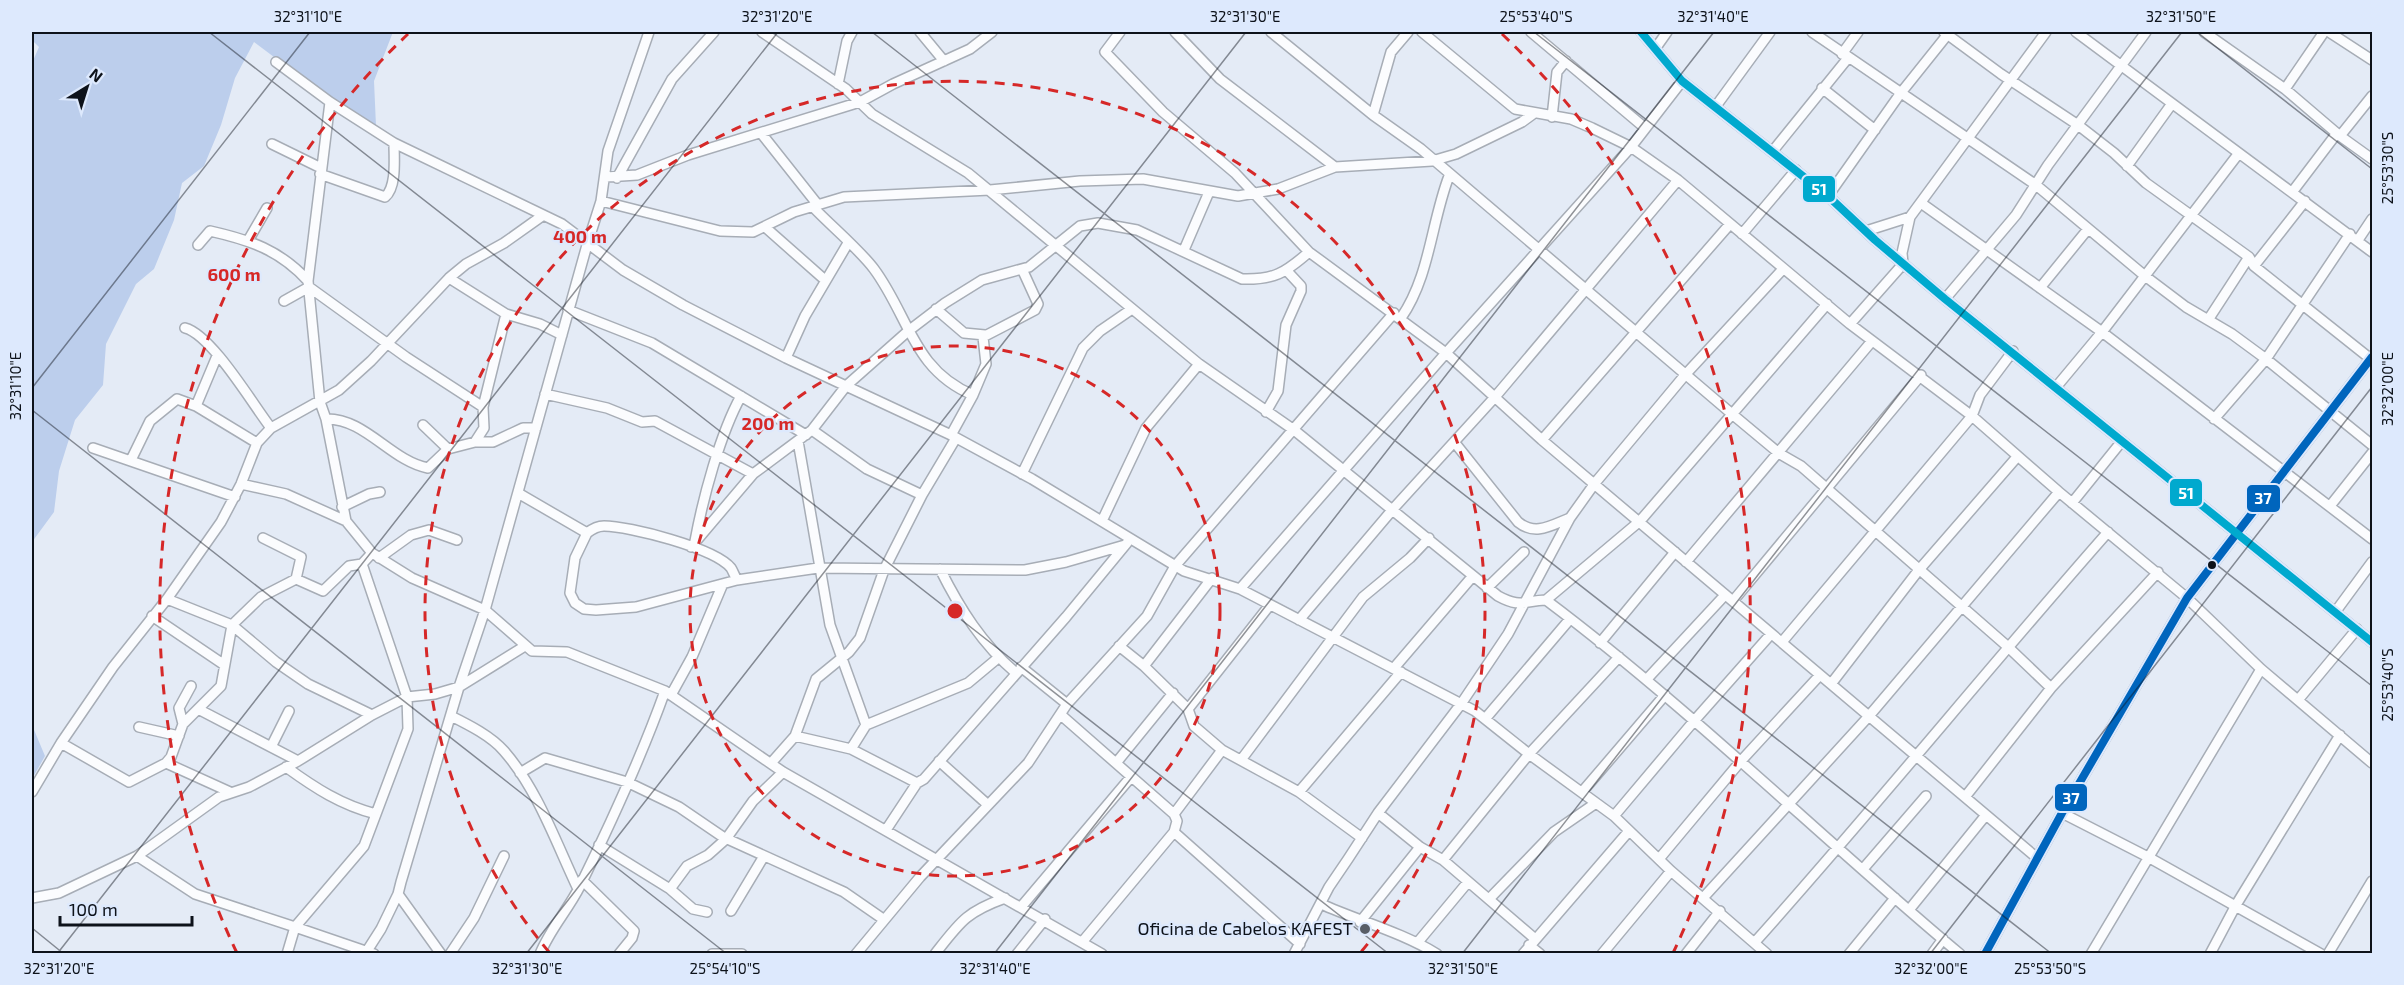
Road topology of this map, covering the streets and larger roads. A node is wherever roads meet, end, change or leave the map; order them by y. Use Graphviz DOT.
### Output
graph roads {
  1 [pos="649,32"];
  2 [pos="714,32"];
  3 [pos="762,32"];
  4 [pos="852,32"];
  5 [pos="920,32"];
  6 [pos="992,32"];
  7 [pos="1120,32"];
  8 [pos="1175,32"];
  9 [pos="1271,32"];
  10 [pos="1408,32"];
  11 [pos="1422,32"];
  12 [pos="1531,32"];
  13 [pos="1641,32"];
  14 [pos="1667,32"];
  15 [pos="1770,32"];
  16 [pos="1812,32"];
  17 [pos="1858,32"];
  18 [pos="1945,32"];
  19 [pos="2046,32"];
  20 [pos="2076,32"];
  21 [pos="2146,32"];
  22 [pos="2204,32"];
  23 [pos="2324,32"];
  24 [pos="2329,32"];
  25 [pos="1654,49"];
  26 [pos="1845,56"];
  27 [pos="2373,60"];
  28 [pos="1566,61"];
  29 [pos="276,62"];
  30 [pos="944,62"];
  31 [pos="2121,65"];
  32 [pos="2011,80"];
  33 [pos="1682,81"];
  34 [pos="838,84"];
  35 [pos="1822,88"];
  36 [pos="2284,89"];
  37 [pos="1900,94"];
  38 [pos="2373,96"];
  39 [pos="330,102"];
  40 [pos="860,102"];
  41 [pos="2171,105"];
  42 [pos="1716,106"];
  43 [pos="1533,114"];
  44 [pos="1372,115"];
  45 [pos="1552,117"];
  46 [pos="2078,125"];
  47 [pos="1645,128"];
  48 [pos="1875,130"];
  49 [pos="761,133"];
  50 [pos="2339,135"];
  51 [pos="1968,138"];
  52 [pos="394,143"];
  53 [pos="272,144"];
  54 [pos="1631,147"];
  55 [pos="1772,152"];
  56 [pos="2239,153"];
  57 [pos="2373,159"];
  58 [pos="1432,161"];
  59 [pos="2127,166"];
  60 [pos="1335,167"];
  61 [pos="1796,170"];
  62 [pos="321,171"];
  63 [pos="1449,176"];
  64 [pos="606,177"];
  65 [pos="617,177"];
  66 [pos="1678,180"];
  67 [pos="2036,185"];
  68 [pos="990,190"];
  69 [pos="2293,191"];
  70 [pos="1209,192"];
  71 [pos="1253,193"];
  72 [pos="1828,196"];
  73 [pos="601,201"];
  74 [pos="2306,201"];
  75 [pos="1921,203"];
  76 [pos="815,206"];
  77 [pos="267,208"];
  78 [pos="2190,215"];
  79 [pos="542,216"];
  80 [pos="1910,217"];
  81 [pos="2373,219"];
  82 [pos="1730,224"];
  83 [pos="765,226"];
  84 [pos="2088,229"];
  85 [pos="1866,231"];
  86 [pos="1742,234"];
  87 [pos="2354,237"];
  88 [pos="249,240"];
  89 [pos="848,243"];
  90 [pos="198,244"];
  91 [pos="587,245"];
  92 [pos="1055,246"];
  93 [pos="1184,250"];
  94 [pos="1539,250"];
  95 [pos="1989,250"];
  96 [pos="1309,252"];
  97 [pos="2373,252"];
  98 [pos="2249,257"];
  99 [pos="1903,264"];
  100 [pos="2254,266"];
  101 [pos="1022,269"];
  102 [pos="1783,269"];
  103 [pos="1287,271"];
  104 [pos="2145,276"];
  105 [pos="449,278"];
  106 [pos="825,280"];
  107 [pos="308,284"];
  108 [pos="2040,288"];
  109 [pos="1586,291"];
  110 [pos="1946,299"];
  111 [pos="284,301"];
  112 [pos="1827,304"];
  113 [pos="2304,304"];
  114 [pos="936,309"];
  115 [pos="1132,309"];
  116 [pos="568,310"];
  117 [pos="506,314"];
  118 [pos="1398,316"];
  119 [pos="2208,320"];
  120 [pos="1850,324"];
  121 [pos="185,328"];
  122 [pos="908,332"];
  123 [pos="1634,332"];
  124 [pos="2102,332"];
  125 [pos="562,335"];
  126 [pos="985,335"];
  127 [pos="1872,341"];
  128 [pos="387,343"];
  129 [pos="2013,351"];
  130 [pos="1446,353"];
  131 [pos="217,356"];
  132 [pos="786,358"];
  133 [pos="2372,358"];
  134 [pos="2266,359"];
  135 [pos="1199,364"];
  136 [pos="1685,375"];
  137 [pos="1921,375"];
  138 [pos="846,386"];
  139 [pos="2056,386"];
  140 [pos="545,394"];
  141 [pos="973,395"];
  142 [pos="741,396"];
  143 [pos="1495,397"];
  144 [pos="320,402"];
  145 [pos="196,406"];
  146 [pos="483,407"];
  147 [pos="2330,410"];
  148 [pos="1266,412"];
  149 [pos="1732,414"];
  150 [pos="1972,416"];
  151 [pos="326,418"];
  152 [pos="2214,419"];
  153 [pos="423,425"];
  154 [pos="271,428"];
  155 [pos="536,428"];
  156 [pos="1294,430"];
  157 [pos="809,433"];
  158 [pos="953,436"];
  159 [pos="1542,440"];
  160 [pos="798,441"];
  161 [pos="2122,441"];
  162 [pos="475,442"];
  163 [pos="257,443"];
  164 [pos="1455,443"];
  165 [pos="2373,445"];
  166 [pos="93,448"];
  167 [pos="448,449"];
  168 [pos="2373,453"];
  169 [pos="718,454"];
  170 [pos="1780,454"];
  171 [pos="2017,457"];
  172 [pos="131,460"];
  173 [pos="2284,470"];
  174 [pos="1343,471"];
  175 [pos="753,474"];
  176 [pos="1022,474"];
  177 [pos="1595,483"];
  178 [pos="241,484"];
  179 [pos="1827,489"];
  180 [pos="380,492"];
  181 [pos="2059,492"];
  182 [pos="518,493"];
  183 [pos="922,495"];
  184 [pos="235,496"];
  185 [pos="2072,503"];
  186 [pos="2330,506"];
  187 [pos="342,507"];
  188 [pos="1393,509"];
  189 [pos="1570,518"];
  190 [pos="346,521"];
  191 [pos="1102,521"];
  192 [pos="1640,521"];
  193 [pos="1873,531"];
  194 [pos="2108,532"];
  195 [pos="2237,532"];
  196 [pos="586,533"];
  197 [pos="263,538"];
  198 [pos="1429,538"];
  199 [pos="2373,539"];
  200 [pos="457,540"];
  201 [pos="1128,542"];
  202 [pos="693,546"];
  203 [pos="1524,552"];
  204 [pos="1675,552"];
  205 [pos="376,555"];
  206 [pos="1686,562"];
  207 [pos="2373,562"];
  208 [pos="362,564"];
  209 [pos="1175,566"];
  210 [pos="818,568"];
  211 [pos="940,569"];
  212 [pos="884,570"];
  213 [pos="1918,571"];
  214 [pos="2158,572"];
  215 [pos="1472,577"];
  216 [pos="1212,578"];
  217 [pos="296,579"];
  218 [pos="737,580"];
  219 [pos="722,586"];
  220 [pos="1487,588"];
  221 [pos="1240,589"];
  222 [pos="1729,598"];
  223 [pos="2187,598"];
  224 [pos="167,599"];
  225 [pos="1546,600"];
  226 [pos="1524,605"];
  227 [pos="1269,606"];
  228 [pos="1960,606"];
  229 [pos="485,610"];
  230 [pos="2336,611"];
  231 [pos="152,616"];
  232 [pos="1570,619"];
  233 [pos="1299,620"];
  234 [pos="232,625"];
  235 [pos="2357,629"];
  236 [pos="1772,634"];
  237 [pos="1336,638"];
  238 [pos="1782,642"];
  239 [pos="2373,642"];
  240 [pos="1600,643"];
  241 [pos="525,646"];
  242 [pos="1119,646"];
  243 [pos="2007,646"];
  244 [pos="1619,657"];
  245 [pos="842,658"];
  246 [pos="998,658"];
  247 [pos="224,664"];
  248 [pos="1143,666"];
  249 [pos="2261,669"];
  250 [pos="1019,670"];
  251 [pos="1397,670"];
  252 [pos="1820,675"];
  253 [pos="1647,679"];
  254 [pos="1831,684"];
  255 [pos="191,686"];
  256 [pos="459,687"];
  257 [pos="2051,688"];
  258 [pos="668,693"];
  259 [pos="1173,693"];
  260 [pos="1665,695"];
  261 [pos="407,697"];
  262 [pos="2298,700"];
  263 [pos="1067,704"];
  264 [pos="1461,704"];
  265 [pos="198,709"];
  266 [pos="1188,709"];
  267 [pos="289,711"];
  268 [pos="372,715"];
  269 [pos="1061,715"];
  270 [pos="451,716"];
  271 [pos="1869,716"];
  272 [pos="1485,719"];
  273 [pos="1694,721"];
  274 [pos="183,724"];
  275 [pos="866,725"];
  276 [pos="138,727"];
  277 [pos="2340,735"];
  278 [pos="179,736"];
  279 [pos="795,736"];
  280 [pos="61,743"];
  281 [pos="271,747"];
  282 [pos="851,749"];
  283 [pos="1222,750"];
  284 [pos="1529,754"];
  285 [pos="1916,756"];
  286 [pos="1241,760"];
  287 [pos="298,761"];
  288 [pos="939,761"];
  289 [pos="772,762"];
  290 [pos="1740,762"];
  291 [pos="166,763"];
  292 [pos="1116,763"];
  293 [pos="2373,763"];
  294 [pos="286,767"];
  295 [pos="783,772"];
  296 [pos="520,773"];
  297 [pos="1131,777"];
  298 [pos="627,782"];
  299 [pos="917,783"];
  300 [pos="32,792"];
  301 [pos="230,792"];
  302 [pos="1299,792"];
  303 [pos="1582,792"];
  304 [pos="1926,796"];
  305 [pos="1965,796"];
  306 [pos="1596,803"];
  307 [pos="987,804"];
  308 [pos="1790,805"];
  309 [pos="1378,813"];
  310 [pos="2062,813"];
  311 [pos="376,814"];
  312 [pos="1174,814"];
  313 [pos="1986,815"];
  314 [pos="1614,816"];
  315 [pos="886,830"];
  316 [pos="1629,831"];
  317 [pos="1174,832"];
  318 [pos="1362,838"];
  319 [pos="726,839"];
  320 [pos="600,845"];
  321 [pos="1420,847"];
  322 [pos="1839,848"];
  323 [pos="137,856"];
  324 [pos="504,856"];
  325 [pos="764,856"];
  326 [pos="2148,857"];
  327 [pos="2037,858"];
  328 [pos="1659,859"];
  329 [pos="936,860"];
  330 [pos="1443,860"];
  331 [pos="1863,869"];
  332 [pos="1671,871"];
  333 [pos="2373,881"];
  334 [pos="1468,882"];
  335 [pos="580,885"];
  336 [pos="670,889"];
  337 [pos="398,894"];
  338 [pos="32,898"];
  339 [pos="1005,898"];
  340 [pos="1490,898"];
  341 [pos="1703,898"];
  342 [pos="1896,898"];
  343 [pos="1321,904"];
  344 [pos="2236,905"];
  345 [pos="1021,907"];
  346 [pos="1909,910"];
  347 [pos="731,911"];
  348 [pos="1720,911"];
  349 [pos="707,912"];
  350 [pos="883,919"];
  351 [pos="1045,919"];
  352 [pos="1360,922"];
  353 [pos="295,927"];
  354 [pos="1943,939"];
  355 [pos="1083,941"];
  356 [pos="1531,941"];
  357 [pos="1418,942"];
  358 [pos="1755,942"];
  359 [pos="1300,944"];
  360 [pos="368,953"];
  361 [pos="1100,953"];
  362 [pos="1436,953"];
  363 [pos="1765,953"];
  364 [pos="286,954"];
  365 [pos="441,954"];
  366 [pos="450,954"];
  367 [pos="540,954"];
  368 [pos="619,954"];
  369 [pos="712,954"];
  370 [pos="742,954"];
  371 [pos="856,954"];
  372 [pos="934,954"];
  373 [pos="1017,954"];
  374 [pos="1294,954"];
  375 [pos="1523,954"];
  376 [pos="1540,954"];
  377 [pos="1602,954"];
  378 [pos="1686,954"];
  379 [pos="1849,954"];
  380 [pos="1932,954"];
  381 [pos="1960,954"];
  382 [pos="1985,954"];
  383 [pos="2091,954"];
  384 [pos="2210,954"];
  385 [pos="2321,954"];
  386 [pos="2328,954"];
  1 -- 64 [label="street"];
  2 -- 65 [label="street"];
  3 -- 34 [label="street"];
  4 -- 34 [label="street"];
  5 -- 30 [label="street"];
  6 -- 30 [label="street"];
  7 -- 71 [label="street"];
  8 -- 60 [label="street"];
  9 -- 44 [label="street"];
  10 -- 44 [label="street"];
  11 -- 43 [label="street"];
  12 -- 28 [label="street"];
  13 -- 25 [label="street"];
  14 -- 25 [label="street"];
  15 -- 42 [label="street"];
  16 -- 26 [label="street"];
  17 -- 26 [label="street"];
  18 -- 32 [label="street"];
  18 -- 37 [label="street"];
  19 -- 32 [label="street"];
  20 -- 31 [label="street"];
  21 -- 31 [label="street"];
  22 -- 36 [label="street"];
  23 -- 36 [label="street"];
  24 -- 27 [label="street"];
  25 -- 33 [label="street"];
  26 -- 35 [label="street"];
  26 -- 37 [label="street"];
  28 -- 45 [label="street"];
  28 -- 47 [label="street"];
  29 -- 39 [label="street"];
  30 -- 40 [label="street"];
  31 -- 41 [label="street"];
  31 -- 46 [label="street"];
  32 -- 46 [label="street"];
  32 -- 51 [label="street"];
  33 -- 42 [label="street"];
  33 -- 47 [label="street"];
  34 -- 40 [label="street"];
  35 -- 48 [label="street"];
  35 -- 55 [label="street"];
  36 -- 50 [label="street"];
  37 -- 48 [label="street"];
  37 -- 51 [label="street"];
  38 -- 50 [label="street"];
  39 -- 52 [label="street"];
  39 -- 62 [label="street"];
  40 -- 49 [label="street"];
  40 -- 68 [label="street"];
  41 -- 56 [label="street"];
  41 -- 59 [label="street"];
  42 -- 55 [label="street"];
  43 -- 45 [label="street"];
  43 -- 58 [label="street"];
  44 -- 58 [label="street"];
  45 -- 54 [label="street"];
  46 -- 59 [label="street"];
  46 -- 67 [label="street"];
  47 -- 54 [label="street"];
  48 -- 72 [label="street"];
  49 -- 65 [label="street"];
  49 -- 76 [label="street"];
  50 -- 57 [label="street"];
  50 -- 69 [label="street"];
  51 -- 67 [label="street"];
  51 -- 75 [label="street"];
  52 -- 62 [label="street"];
  52 -- 79 [label="street"];
  53 -- 62 [label="street"];
  54 -- 66 [label="street"];
  54 -- 94 [label="street"];
  55 -- 61 [label="street"];
  56 -- 69 [label="street"];
  56 -- 78 [label="street"];
  58 -- 60 [label="street"];
  58 -- 63 [label="street"];
  59 -- 78 [label="street"];
  60 -- 71 [label="street"];
  61 -- 72 [label="street"];
  61 -- 86 [label="street"];
  62 -- 107 [label="street"];
  63 -- 94 [label="street"];
  63 -- 118 [label="street"];
  64 -- 65 [label="street"];
  64 -- 73 [label="street"];
  66 -- 82 [label="street"];
  66 -- 109 [label="street"];
  67 -- 84 [label="street"];
  67 -- 95 [label="street"];
  68 -- 70 [label="street"];
  68 -- 76 [label="street"];
  68 -- 92 [label="street"];
  69 -- 74 [label="street"];
  70 -- 71 [label="street"];
  70 -- 93 [label="street"];
  71 -- 96 [label="street"];
  72 -- 85 [label="street"];
  73 -- 83 [label="street"];
  73 -- 91 [label="street"];
  74 -- 87 [label="street"];
  74 -- 100 [label="street"];
  75 -- 80 [label="street"];
  75 -- 95 [label="street"];
  76 -- 83 [label="street"];
  76 -- 89 [label="street"];
  77 -- 88 [label="street"];
  78 -- 98 [label="street"];
  78 -- 104 [label="street"];
  79 -- 91 [label="street"];
  79 -- 105 [label="street"];
  80 -- 85 [label="street"];
  80 -- 99 [label="street"];
  81 -- 87 [label="street"];
  82 -- 86 [label="street"];
  82 -- 123 [label="street"];
  83 -- 106 [label="street"];
  84 -- 104 [label="street"];
  84 -- 108 [label="street"];
  85 -- 99 [label="street"];
  86 -- 102 [label="street"];
  87 -- 97 [label="street"];
  87 -- 113 [label="street"];
  88 -- 90 [label="street"];
  88 -- 107 [label="street"];
  89 -- 106 [label="street"];
  89 -- 122 [label="street"];
  91 -- 116 [label="street"];
  91 -- 132 [label="street"];
  92 -- 93 [label="street"];
  92 -- 101 [label="street"];
  92 -- 115 [label="street"];
  93 -- 103 [label="street"];
  94 -- 109 [label="street"];
  94 -- 130 [label="street"];
  95 -- 108 [label="street"];
  95 -- 110 [label="street"];
  96 -- 103 [label="street"];
  96 -- 118 [label="street"];
  98 -- 100 [label="street"];
  98 -- 119 [label="street"];
  99 -- 110 [label="street"];
  99 -- 120 [label="street"];
  100 -- 113 [label="street"];
  101 -- 114 [label="street"];
  101 -- 126 [label="street"];
  102 -- 112 [label="street"];
  102 -- 136 [label="street"];
  103 -- 148 [label="street"];
  104 -- 119 [label="street"];
  104 -- 124 [label="street"];
  105 -- 117 [label="street"];
  105 -- 128 [label="street"];
  106 -- 132 [label="street"];
  107 -- 111 [label="street"];
  107 -- 128 [label="street"];
  107 -- 144 [label="street"];
  108 -- 124 [label="street"];
  109 -- 123 [label="street"];
  109 -- 143 [label="street"];
  110 -- 129 [label="street"];
  112 -- 120 [label="street"];
  112 -- 149 [label="street"];
  113 -- 133 [label="street"];
  113 -- 134 [label="street"];
  114 -- 122 [label="street"];
  114 -- 126 [label="street"];
  115 -- 135 [label="street"];
  115 -- 176 [label="street"];
  116 -- 125 [label="street"];
  116 -- 142 [label="street"];
  117 -- 125 [label="street"];
  117 -- 146 [label="street"];
  118 -- 130 [label="street"];
  118 -- 156 [label="street"];
  119 -- 134 [label="street"];
  120 -- 127 [label="street"];
  121 -- 131 [label="street"];
  122 -- 138 [label="street"];
  122 -- 141 [label="street"];
  123 -- 136 [label="street"];
  123 -- 159 [label="street"];
  124 -- 139 [label="street"];
  124 -- 152 [label="street"];
  125 -- 140 [label="street"];
  126 -- 141 [label="street"];
  127 -- 137 [label="street"];
  127 -- 170 [label="street"];
  128 -- 144 [label="street"];
  128 -- 146 [label="street"];
  129 -- 139 [label="street"];
  129 -- 150 [label="street"];
  130 -- 143 [label="street"];
  130 -- 174 [label="street"];
  131 -- 145 [label="street"];
  131 -- 154 [label="street"];
  132 -- 138 [label="street"];
  133 -- 147 [label="street"];
  134 -- 147 [label="street"];
  134 -- 152 [label="street"];
  135 -- 148 [label="street"];
  135 -- 191 [label="street"];
  136 -- 149 [label="street"];
  136 -- 177 [label="street"];
  137 -- 150 [label="street"];
  137 -- 179 [label="street"];
  138 -- 157 [label="street"];
  138 -- 158 [label="street"];
  139 -- 161 [label="street"];
  140 -- 155 [label="street"];
  140 -- 169 [label="street"];
  141 -- 158 [label="street"];
  142 -- 157 [label="street"];
  142 -- 169 [label="street"];
  143 -- 159 [label="street"];
  143 -- 164 [label="street"];
  144 -- 151 [label="street"];
  144 -- 154 [label="street"];
  145 -- 163 [label="street"];
  145 -- 172 [label="street"];
  146 -- 162 [label="street"];
  147 -- 165 [label="street"];
  147 -- 173 [label="street"];
  148 -- 156 [label="street"];
  149 -- 170 [label="street"];
  149 -- 192 [label="street"];
  150 -- 171 [label="street"];
  150 -- 193 [label="street"];
  151 -- 167 [label="street"];
  151 -- 187 [label="street"];
  152 -- 173 [label="street"];
  153 -- 167 [label="street"];
  154 -- 163 [label="street"];
  155 -- 162 [label="street"];
  155 -- 182 [label="street"];
  156 -- 174 [label="street"];
  156 -- 209 [label="street"];
  157 -- 160 [label="street"];
  157 -- 183 [label="street"];
  158 -- 176 [label="street"];
  158 -- 183 [label="street"];
  159 -- 177 [label="street"];
  160 -- 175 [label="street"];
  160 -- 210 [label="street"];
  161 -- 185 [label="street"];
  161 -- 195 [label="street"];
  162 -- 167 [label="street"];
  163 -- 178 [label="street"];
  164 -- 188 [label="street"];
  164 -- 189 [label="street"];
  166 -- 172 [label="street"];
  168 -- 186 [label="street"];
  169 -- 175 [label="street"];
  169 -- 202 [label="street"];
  170 -- 179 [label="street"];
  170 -- 206 [label="street"];
  171 -- 181 [label="street"];
  171 -- 213 [label="street"];
  172 -- 184 [label="street"];
  173 -- 186 [label="street"];
  173 -- 195 [label="street"];
  174 -- 188 [label="street"];
  174 -- 221 [label="street"];
  175 -- 202 [label="street"];
  176 -- 191 [label="street"];
  177 -- 189 [label="street"];
  177 -- 192 [label="street"];
  178 -- 184 [label="street"];
  178 -- 190 [label="street"];
  179 -- 193 [label="street"];
  179 -- 222 [label="street"];
  180 -- 187 [label="street"];
  181 -- 185 [label="street"];
  181 -- 228 [label="street"];
  182 -- 196 [label="street"];
  182 -- 229 [label="street"];
  183 -- 212 [label="street"];
  184 -- 224 [label="street"];
  185 -- 194 [label="street"];
  186 -- 199 [label="street"];
  187 -- 190 [label="street"];
  188 -- 198 [label="street"];
  188 -- 233 [label="street"];
  189 -- 226 [label="street"];
  190 -- 205 [label="street"];
  191 -- 201 [label="street"];
  192 -- 204 [label="street"];
  192 -- 225 [label="street"];
  193 -- 213 [label="street"];
  193 -- 238 [label="street"];
  194 -- 214 [label="street"];
  194 -- 243 [label="street"];
  195 -- 223 [label="street"];
  195 -- 230 [label="street"];
  196 -- 202 [label="street"];
  196 -- 219 [label="street"];
  197 -- 217 [label="street"];
  198 -- 215 [label="street"];
  198 -- 237 [label="street"];
  200 -- 205 [label="street"];
  201 -- 209 [label="street"];
  201 -- 211 [label="street"];
  201 -- 250 [label="street"];
  202 -- 218 [label="street"];
  203 -- 220 [label="street"];
  204 -- 206 [label="street"];
  204 -- 240 [label="street"];
  205 -- 208 [label="street"];
  205 -- 229 [label="street"];
  206 -- 222 [label="street"];
  207 -- 230 [label="street"];
  208 -- 217 [label="street"];
  208 -- 261 [label="street"];
  209 -- 216 [label="street"];
  209 -- 242 [label="street"];
  210 -- 212 [label="street"];
  210 -- 218 [label="street"];
  210 -- 245 [label="street"];
  211 -- 212 [label="street"];
  211 -- 246 [label="street"];
  212 -- 245 [label="street"];
  213 -- 228 [label="street"];
  213 -- 254 [label="street"];
  214 -- 223 [label="street"];
  214 -- 257 [label="street"];
  215 -- 220 [label="street"];
  215 -- 251 [label="street"];
  216 -- 221 [label="street"];
  216 -- 248 [label="street"];
  217 -- 234 [label="street"];
  218 -- 219 [label="street"];
  219 -- 258 [label="street"];
  220 -- 226 [label="street"];
  221 -- 227 [label="street"];
  222 -- 236 [label="street"];
  222 -- 253 [label="street"];
  223 -- 249 [label="street"];
  223 -- 310 [label="street"];
  224 -- 231 [label="street"];
  224 -- 234 [label="street"];
  225 -- 226 [label="street"];
  225 -- 232 [label="street"];
  226 -- 264 [label="street"];
  227 -- 233 [label="street"];
  227 -- 266 [label="street"];
  228 -- 243 [label="street"];
  228 -- 271 [label="street"];
  229 -- 241 [label="street"];
  229 -- 256 [label="street"];
  230 -- 235 [label="street"];
  231 -- 247 [label="street"];
  231 -- 280 [label="street"];
  232 -- 240 [label="street"];
  232 -- 272 [label="street"];
  233 -- 237 [label="street"];
  234 -- 247 [label="street"];
  234 -- 268 [label="street"];
  235 -- 239 [label="street"];
  235 -- 262 [label="street"];
  236 -- 238 [label="street"];
  236 -- 273 [label="street"];
  237 -- 251 [label="street"];
  237 -- 286 [label="street"];
  238 -- 252 [label="street"];
  240 -- 244 [label="street"];
  241 -- 256 [label="street"];
  241 -- 258 [label="street"];
  242 -- 248 [label="street"];
  242 -- 263 [label="street"];
  243 -- 257 [label="street"];
  243 -- 285 [label="street"];
  244 -- 253 [label="street"];
  244 -- 284 [label="street"];
  245 -- 275 [label="street"];
  245 -- 279 [label="street"];
  246 -- 250 [label="street"];
  246 -- 275 [label="street"];
  247 -- 265 [label="street"];
  248 -- 259 [label="street"];
  249 -- 262 [label="street"];
  249 -- 326 [label="street"];
  250 -- 263 [label="street"];
  250 -- 288 [label="street"];
  251 -- 264 [label="street"];
  251 -- 302 [label="street"];
  252 -- 254 [label="street"];
  252 -- 290 [label="street"];
  253 -- 260 [label="street"];
  254 -- 271 [label="street"];
  255 -- 274 [label="street"];
  256 -- 261 [label="street"];
  256 -- 270 [label="street"];
  257 -- 305 [label="street"];
  258 -- 289 [label="street"];
  258 -- 298 [label="street"];
  259 -- 266 [label="street"];
  259 -- 292 [label="street"];
  260 -- 273 [label="street"];
  260 -- 303 [label="street"];
  261 -- 268 [label="street"];
  261 -- 311 [label="street"];
  262 -- 277 [label="street"];
  263 -- 269 [label="street"];
  264 -- 272 [label="street"];
  264 -- 309 [label="street"];
  265 -- 274 [label="street"];
  265 -- 281 [label="street"];
  266 -- 283 [label="street"];
  267 -- 281 [label="street"];
  268 -- 287 [label="street"];
  269 -- 292 [label="street"];
  269 -- 307 [label="street"];
  270 -- 296 [label="street"];
  270 -- 337 [label="street"];
  271 -- 285 [label="street"];
  271 -- 308 [label="street"];
  272 -- 284 [label="street"];
  273 -- 290 [label="street"];
  273 -- 314 [label="street"];
  274 -- 278 [label="street"];
  275 -- 282 [label="street"];
  276 -- 278 [label="street"];
  277 -- 293 [label="street"];
  277 -- 344 [label="street"];
  278 -- 291 [label="street"];
  279 -- 282 [label="street"];
  279 -- 289 [label="street"];
  280 -- 291 [label="street"];
  280 -- 300 [label="street"];
  281 -- 287 [label="street"];
  282 -- 299 [label="street"];
  283 -- 286 [label="street"];
  283 -- 312 [label="street"];
  284 -- 303 [label="street"];
  284 -- 330 [label="street"];
  285 -- 305 [label="street"];
  285 -- 322 [label="street"];
  286 -- 302 [label="street"];
  287 -- 294 [label="street"];
  288 -- 299 [label="street"];
  288 -- 307 [label="street"];
  289 -- 295 [label="street"];
  290 -- 308 [label="street"];
  290 -- 328 [label="street"];
  291 -- 301 [label="street"];
  292 -- 297 [label="street"];
  294 -- 301 [label="street"];
  294 -- 311 [label="street"];
  295 -- 315 [label="street"];
  295 -- 319 [label="street"];
  296 -- 298 [label="street"];
  296 -- 335 [label="street"];
  297 -- 312 [label="street"];
  297 -- 345 [label="street"];
  298 -- 319 [label="street"];
  298 -- 320 [label="street"];
  299 -- 315 [label="street"];
  301 -- 323 [label="street"];
  302 -- 318 [label="street"];
  303 -- 306 [label="street"];
  304 -- 331 [label="street"];
  305 -- 313 [label="street"];
  306 -- 314 [label="street"];
  306 -- 340 [label="street"];
  307 -- 329 [label="street"];
  308 -- 322 [label="street"];
  308 -- 341 [label="street"];
  309 -- 318 [label="street"];
  309 -- 321 [label="street"];
  310 -- 326 [label="street"];
  310 -- 327 [label="street"];
  311 -- 353 [label="street"];
  312 -- 317 [label="street"];
  313 -- 327 [label="street"];
  313 -- 346 [label="street"];
  314 -- 316 [label="street"];
  315 -- 329 [label="street"];
  316 -- 328 [label="street"];
  316 -- 356 [label="street"];
  317 -- 355 [label="street"];
  317 -- 359 [label="street"];
  318 -- 343 [label="street"];
  319 -- 325 [label="street"];
  319 -- 336 [label="street"];
  320 -- 335 [label="street"];
  320 -- 336 [label="street"];
  321 -- 330 [label="street"];
  321 -- 352 [label="street"];
  322 -- 331 [label="street"];
  322 -- 358 [label="street"];
  323 -- 338 [label="street"];
  323 -- 353 [label="street"];
  324 -- 366 [label="street"];
  325 -- 347 [label="street"];
  325 -- 350 [label="street"];
  326 -- 344 [label="street"];
  326 -- 383 [label="street"];
  327 -- 382 [label="street"];
  328 -- 332 [label="street"];
  329 -- 339 [label="street"];
  329 -- 350 [label="street"];
  330 -- 334 [label="street"];
  331 -- 342 [label="street"];
  332 -- 341 [label="street"];
  332 -- 377 [label="street"];
  333 -- 386 [label="street"];
  334 -- 340 [label="street"];
  334 -- 357 [label="street"];
  335 -- 367 [label="street"];
  335 -- 368 [label="street"];
  336 -- 349 [label="street"];
  337 -- 360 [label="street"];
  337 -- 365 [label="street"];
  339 -- 345 [label="street"];
  339 -- 372 [label="street"];
  340 -- 356 [label="street"];
  341 -- 348 [label="street"];
  342 -- 346 [label="street"];
  342 -- 379 [label="street"];
  343 -- 352 [label="street"];
  343 -- 359 [label="street"];
  344 -- 384 [label="street"];
  344 -- 385 [label="street"];
  345 -- 351 [label="street"];
  346 -- 354 [label="street"];
  348 -- 358 [label="street"];
  348 -- 378 [label="street"];
  350 -- 371 [label="street"];
  351 -- 355 [label="street"];
  351 -- 373 [label="street"];
  352 -- 357 [label="street"];
  353 -- 360 [label="street"];
  353 -- 364 [label="street"];
  354 -- 380 [label="street"];
  354 -- 381 [label="street"];
  355 -- 361 [label="street"];
  356 -- 375 [label="street"];
  356 -- 376 [label="street"];
  357 -- 362 [label="street"];
  358 -- 363 [label="street"];
  359 -- 374 [label="street"];
  369 -- 370 [label="street"];
}
